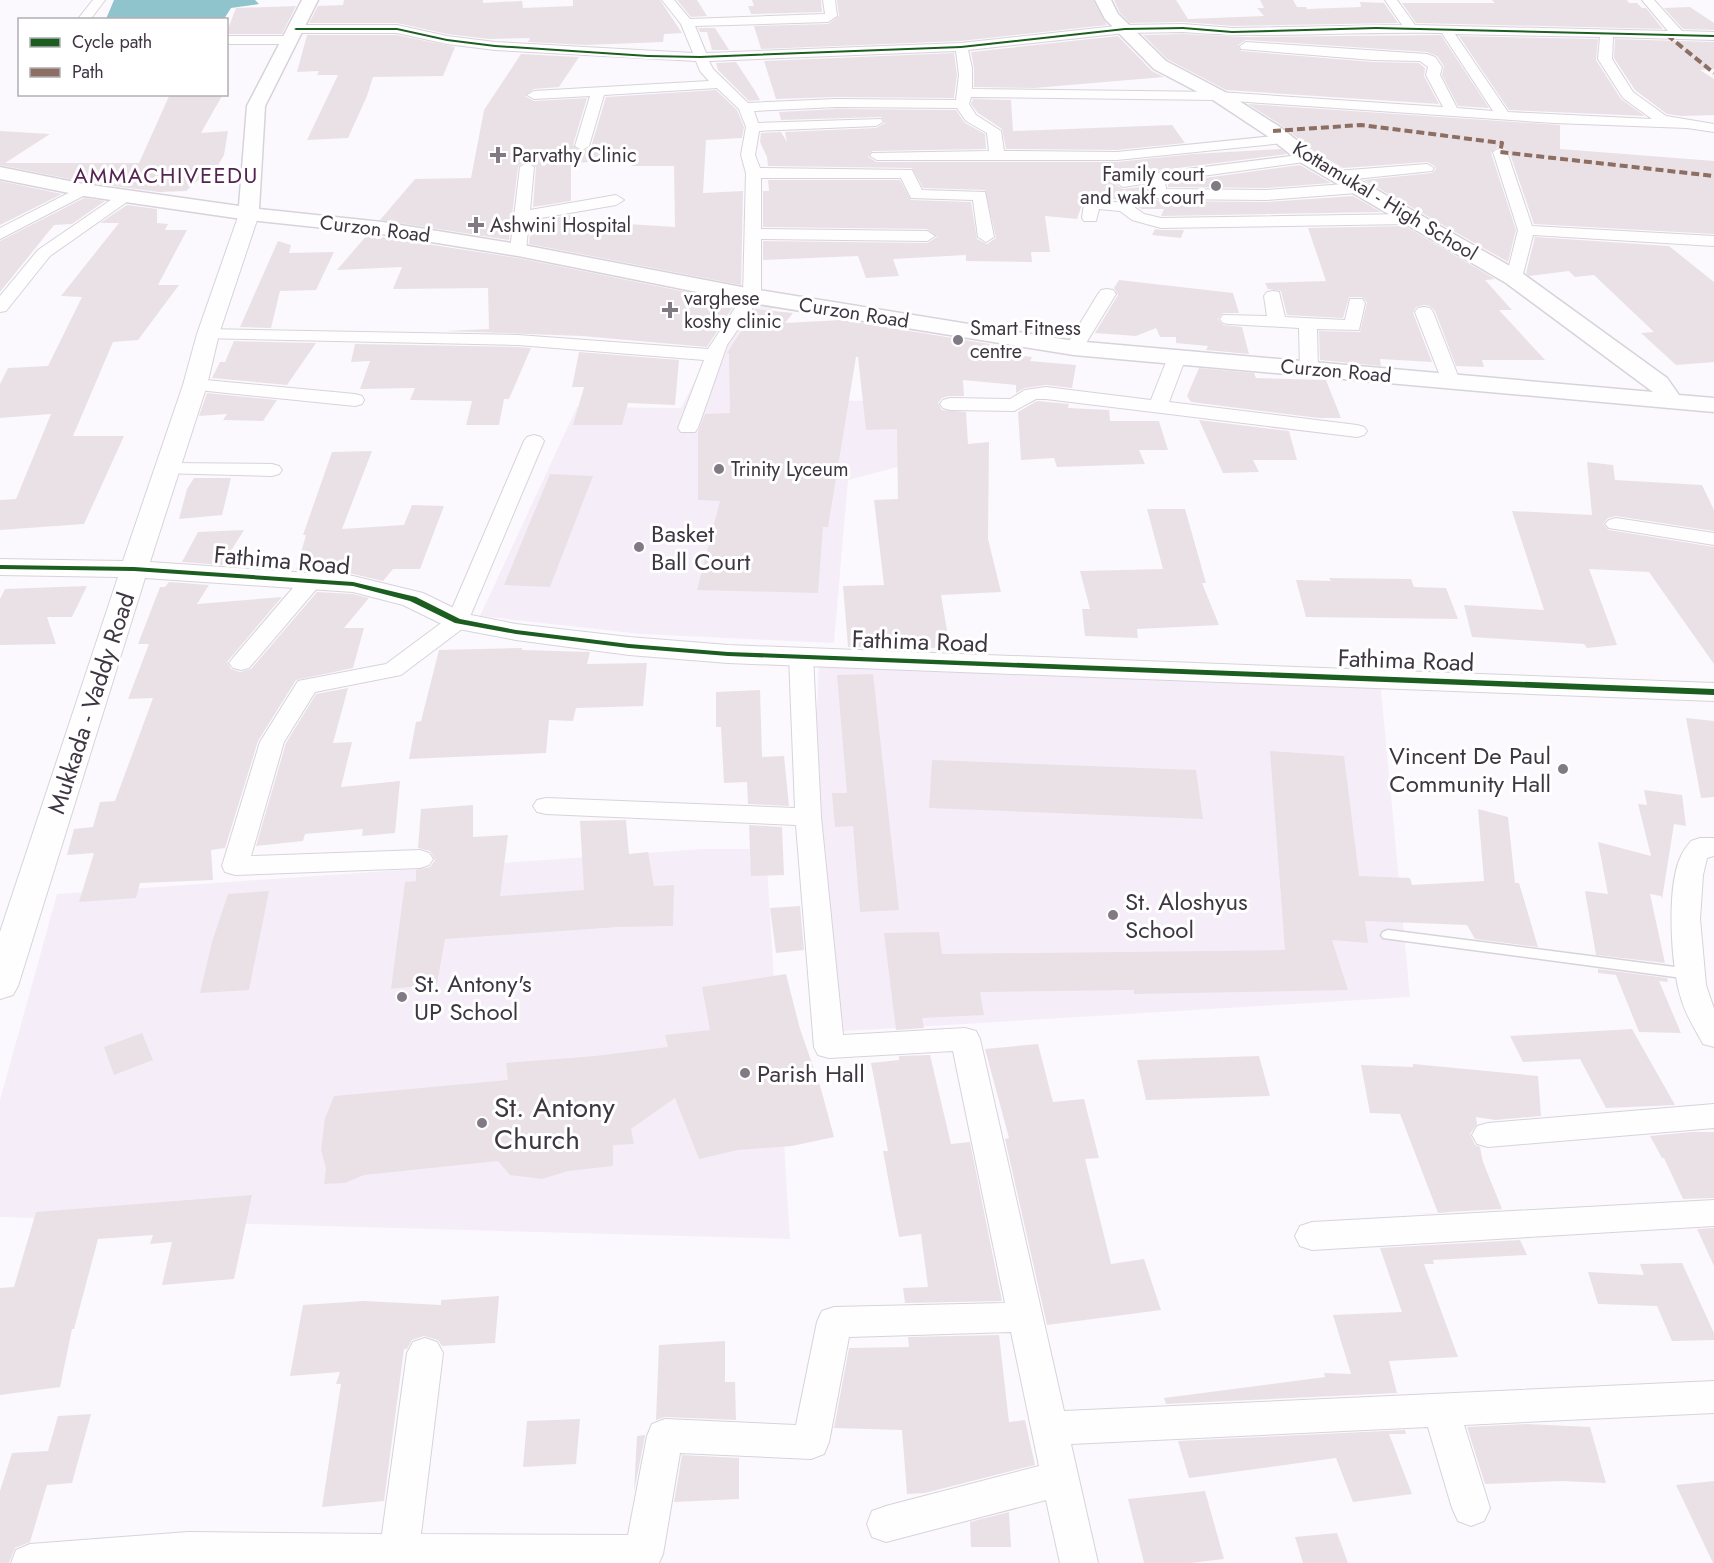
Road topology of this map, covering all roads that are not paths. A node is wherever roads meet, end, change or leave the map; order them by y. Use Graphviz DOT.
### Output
graph roads {
  1 [pos="99,0"];
  2 [pos="310,0"];
  3 [pos="668,0"];
  4 [pos="829,0"];
  5 [pos="1103,0"];
  6 [pos="1392,0"];
  7 [pos="1648,0"];
  8 [pos="85,18"];
  9 [pos="687,23"];
  10 [pos="1125,29"];
  11 [pos="1412,30"];
  12 [pos="1446,30"];
  13 [pos="1232,32"];
  14 [pos="292,34"];
  15 [pos="1607,34"];
  16 [pos="1678,35"];
  17 [pos="1714,36"];
  18 [pos="228,40"];
  19 [pos="961,47"];
  20 [pos="700,57"];
  21 [pos="721,84"];
  22 [pos="598,93"];
  23 [pos="534,95"];
  24 [pos="1219,96"];
  25 [pos="964,99"];
  26 [pos="745,107"];
  27 [pos="1452,111"];
  28 [pos="1504,116"];
  29 [pos="876,122"];
  30 [pos="1682,125"];
  31 [pos="753,128"];
  32 [pos="1714,128"];
  33 [pos="1283,139"];
  34 [pos="582,146"];
  35 [pos="1500,152"];
  36 [pos="997,155"];
  37 [pos="867,156"];
  38 [pos="1307,158"];
  39 [pos="527,167"];
  40 [pos="1427,168"];
  41 [pos="0,173"];
  42 [pos="754,173"];
  43 [pos="1336,176"];
  44 [pos="1157,178"];
  45 [pos="1123,182"];
  46 [pos="1357,189"];
  47 [pos="84,190"];
  48 [pos="1267,195"];
  49 [pos="126,196"];
  50 [pos="616,200"];
  51 [pos="249,214"];
  52 [pos="523,216"];
  53 [pos="1090,218"];
  54 [pos="1409,219"];
  55 [pos="1282,222"];
  56 [pos="1526,230"];
  57 [pos="0,234"];
  58 [pos="753,234"];
  59 [pos="927,236"];
  60 [pos="986,237"];
  61 [pos="1714,241"];
  62 [pos="518,250"];
  63 [pos="1514,278"];
  64 [pos="1107,294"];
  65 [pos="752,296"];
  66 [pos="1273,297"];
  67 [pos="1356,303"];
  68 [pos="0,307"];
  69 [pos="1424,312"];
  70 [pos="1230,319"];
  71 [pos="1277,322"];
  72 [pos="1308,323"];
  73 [pos="208,334"];
  74 [pos="1074,348"];
  75 [pos="715,355"];
  76 [pos="1177,357"];
  77 [pos="1309,369"];
  78 [pos="1451,381"];
  79 [pos="195,385"];
  80 [pos="355,400"];
  81 [pos="1671,400"];
  82 [pos="950,404"];
  83 [pos="1714,405"];
  84 [pos="1158,406"];
  85 [pos="688,428"];
  86 [pos="1357,431"];
  87 [pos="534,441"];
  88 [pos="166,469"];
  89 [pos="272,470"];
  90 [pos="1616,524"];
  91 [pos="1714,539"];
  92 [pos="0,567"];
  93 [pos="134,569"];
  94 [pos="311,580"];
  95 [pos="458,621"];
  96 [pos="801,656"];
  97 [pos="241,663"];
  98 [pos="1714,692"];
  99 [pos="546,806"];
  100 [pos="808,817"];
  101 [pos="1714,847"];
  102 [pos="420,859"];
  103 [pos="1388,935"];
  104 [pos="1691,974"];
  105 [pos="0,986"];
  106 [pos="1714,1036"];
  107 [pos="1714,1116"];
  108 [pos="1488,1135"];
  109 [pos="1714,1213"];
  110 [pos="1312,1236"];
  111 [pos="1024,1317"];
  112 [pos="425,1353"];
  113 [pos="1714,1397"];
  114 [pos="1441,1410"];
  115 [pos="1050,1428"];
  116 [pos="1062,1479"];
  117 [pos="1471,1508"];
  118 [pos="886,1524"];
  119 [pos="399,1552"];
  120 [pos="30,1563"];
  121 [pos="1079,1563"];
  1 -- 8 [label="street"];
  2 -- 14 [label="main road"];
  3 -- 9 [label="street"];
  4 -- 9 [label="street"];
  5 -- 10 [label="main road, Kottamukal - High School"];
  6 -- 11 [label="street"];
  7 -- 16 [label="street"];
  9 -- 20 [label="street"];
  10 -- 13 [label="street"];
  10 -- 19 [label="street"];
  10 -- 24 [label="main road, Kottamukal - High School"];
  11 -- 12 [label="street"];
  11 -- 13 [label="street"];
  12 -- 15 [label="street"];
  12 -- 28 [label="street"];
  13 -- 27 [label="street"];
  14 -- 18 [label="street"];
  14 -- 20 [label="street"];
  14 -- 51 [label="main road"];
  15 -- 16 [label="street"];
  15 -- 30 [label="street"];
  16 -- 17 [label="street"];
  19 -- 20 [label="street"];
  19 -- 25 [label="street"];
  20 -- 21 [label="street"];
  21 -- 22 [label="street"];
  21 -- 26 [label="street"];
  22 -- 23 [label="street"];
  22 -- 34 [label="street"];
  24 -- 25 [label="street"];
  24 -- 27 [label="street"];
  24 -- 33 [label="main road, Kottamukal - High School"];
  25 -- 26 [label="street"];
  25 -- 36 [label="street"];
  26 -- 31 [label="street"];
  27 -- 28 [label="street"];
  28 -- 30 [label="street"];
  29 -- 31 [label="street"];
  30 -- 32 [label="street"];
  31 -- 42 [label="street"];
  33 -- 36 [label="street"];
  33 -- 38 [label="main road, Kottamukal - High School"];
  35 -- 56 [label="street"];
  36 -- 37 [label="street"];
  38 -- 43 [label="main road, Kottamukal - High School"];
  38 -- 44 [label="street"];
  39 -- 52 [label="street"];
  40 -- 43 [label="street"];
  41 -- 47 [label="main road, Curzon Road"];
  42 -- 58 [label="street"];
  42 -- 60 [label="street"];
  43 -- 46 [label="main road, Kottamukal - High School"];
  44 -- 45 [label="street"];
  44 -- 48 [label="street"];
  46 -- 48 [label="street"];
  46 -- 54 [label="main road, Kottamukal - High School"];
  47 -- 49 [label="main road, Curzon Road"];
  47 -- 57 [label="street"];
  48 -- 55 [label="street"];
  49 -- 51 [label="main road, Curzon Road"];
  49 -- 68 [label="street"];
  50 -- 52 [label="street"];
  51 -- 62 [label="main road, Curzon Road"];
  51 -- 73 [label="street, Mukkada - Vaddy Road"];
  52 -- 62 [label="street"];
  53 -- 55 [label="street"];
  54 -- 55 [label="street"];
  54 -- 63 [label="main road, Kottamukal - High School"];
  56 -- 61 [label="street"];
  56 -- 63 [label="street"];
  58 -- 59 [label="street"];
  58 -- 65 [label="street"];
  62 -- 65 [label="main road, Curzon Road"];
  63 -- 81 [label="main road, Kottamukal - High School"];
  64 -- 74 [label="street"];
  65 -- 74 [label="main road, Curzon Road"];
  65 -- 75 [label="street"];
  66 -- 71 [label="street"];
  67 -- 72 [label="street"];
  69 -- 78 [label="street"];
  70 -- 71 [label="street"];
  71 -- 72 [label="street"];
  72 -- 77 [label="street"];
  73 -- 75 [label="street"];
  73 -- 79 [label="street, Mukkada - Vaddy Road"];
  74 -- 76 [label="main road, Curzon Road"];
  75 -- 85 [label="street"];
  76 -- 77 [label="main road, Curzon Road"];
  76 -- 84 [label="street"];
  77 -- 78 [label="main road, Curzon Road"];
  78 -- 81 [label="main road, Curzon Road"];
  79 -- 80 [label="street"];
  79 -- 88 [label="street, Mukkada - Vaddy Road"];
  81 -- 83 [label="main road, Curzon Road"];
  82 -- 84 [label="street"];
  84 -- 86 [label="street"];
  87 -- 95 [label="street"];
  88 -- 89 [label="street"];
  88 -- 93 [label="street, Mukkada - Vaddy Road"];
  90 -- 91 [label="street"];
  92 -- 93 [label="street, Fathima Road"];
  93 -- 94 [label="street, Fathima Road"];
  93 -- 105 [label="street, Mukkada - Vaddy Road"];
  94 -- 95 [label="street, Fathima Road"];
  94 -- 97 [label="street"];
  95 -- 96 [label="street, Fathima Road"];
  95 -- 102 [label="street"];
  96 -- 98 [label="street, Fathima Road"];
  96 -- 100 [label="street"];
  99 -- 100 [label="street"];
  100 -- 111 [label="street"];
  101 -- 104 [label="street"];
  103 -- 104 [label="lane"];
  104 -- 106 [label="street"];
  107 -- 108 [label="street"];
  109 -- 110 [label="street"];
  111 -- 115 [label="street"];
  111 -- 119 [label="street"];
  112 -- 119 [label="street"];
  113 -- 114 [label="street"];
  114 -- 115 [label="street"];
  114 -- 117 [label="street"];
  115 -- 116 [label="street"];
  116 -- 118 [label="street"];
  116 -- 121 [label="street"];
  119 -- 120 [label="street"];
}
